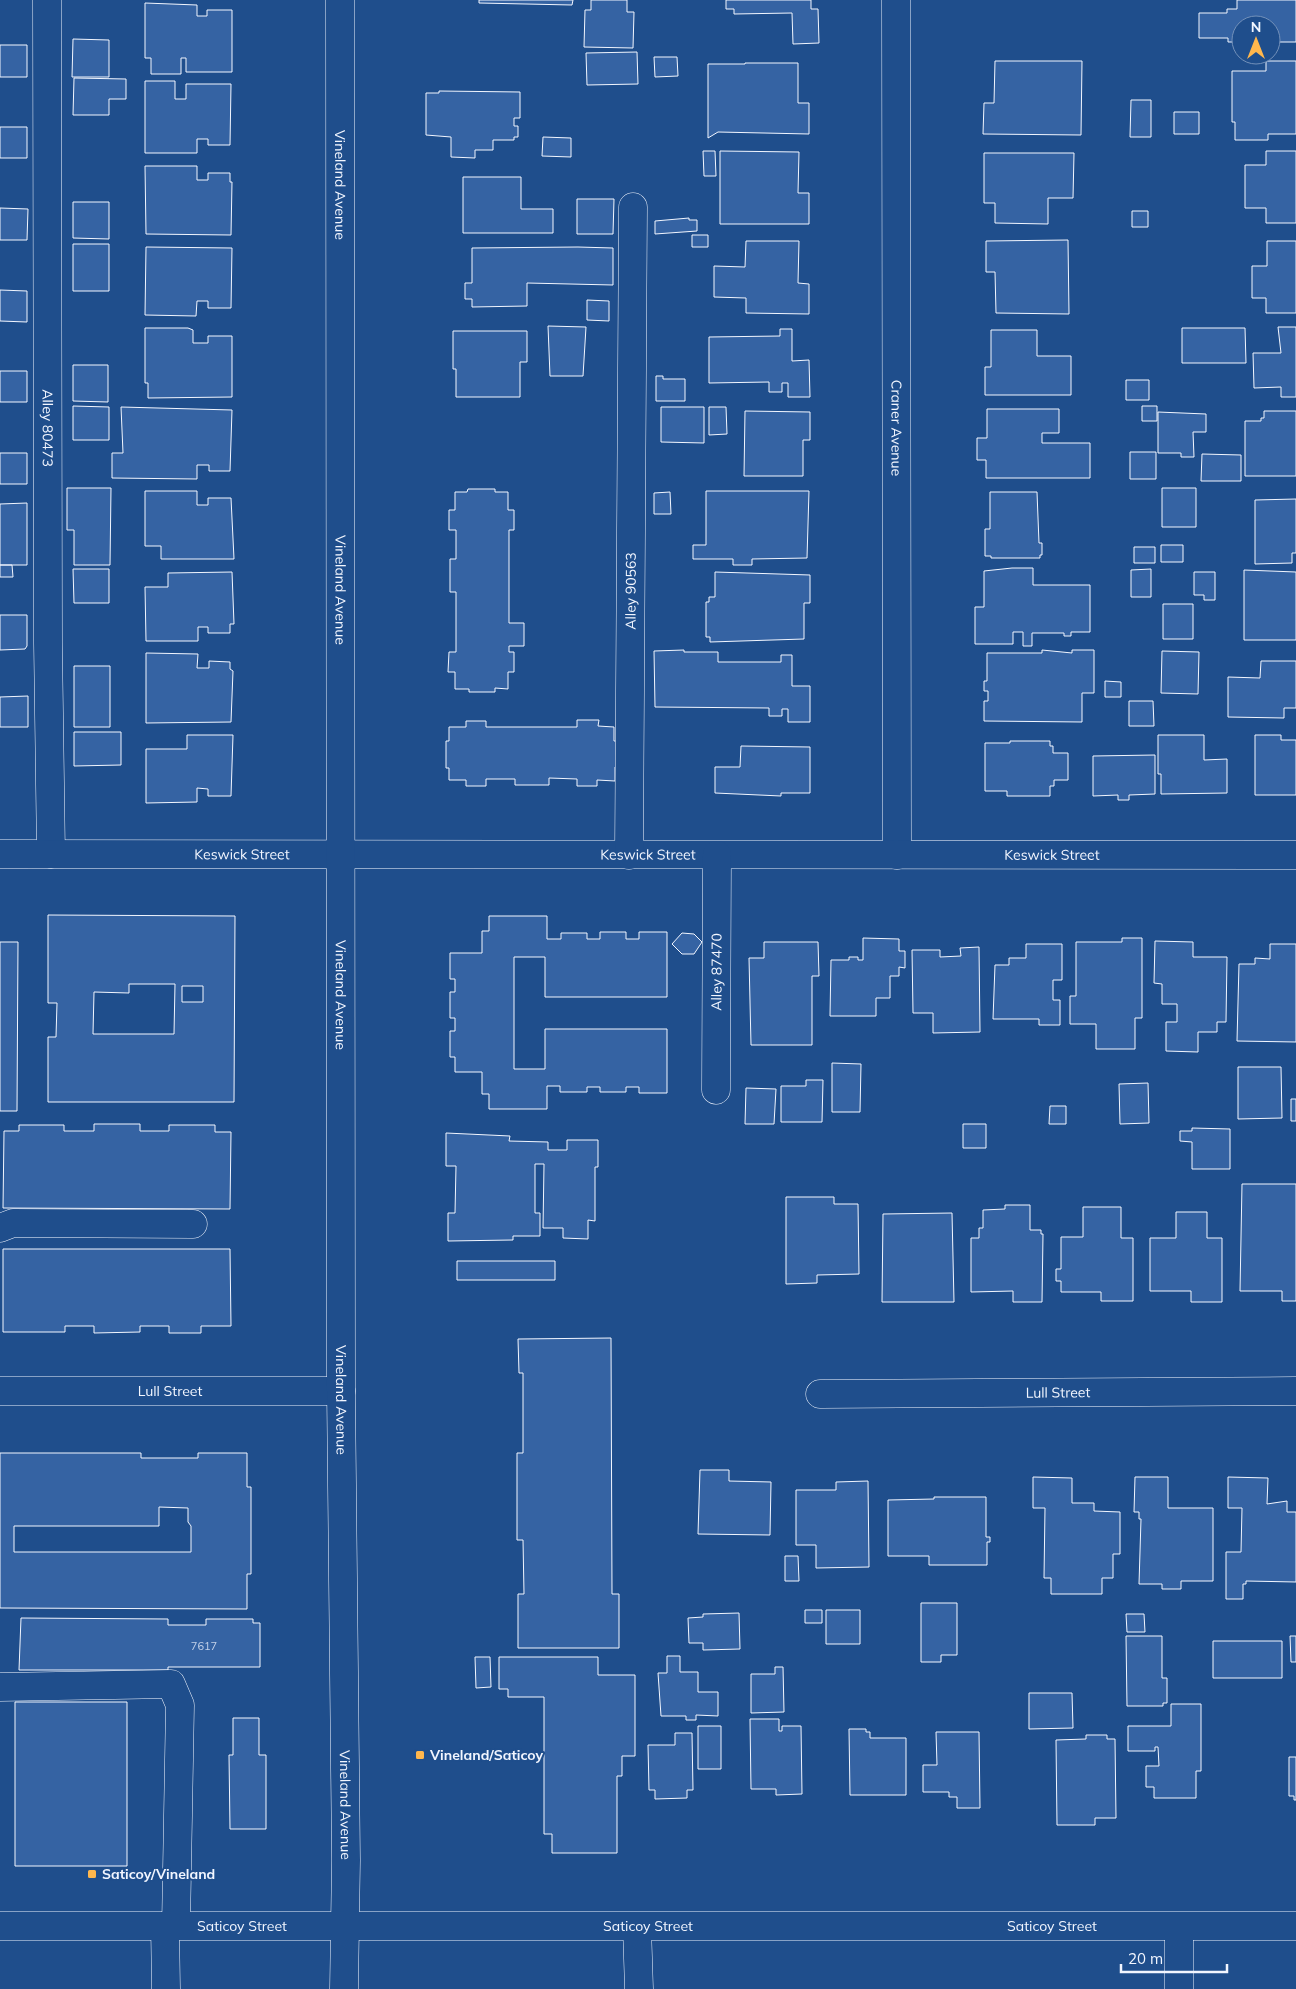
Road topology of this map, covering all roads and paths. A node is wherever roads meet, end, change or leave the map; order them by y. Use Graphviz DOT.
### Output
graph roads {
  1 [pos="47,0"];
  2 [pos="340,0"];
  3 [pos="896,0"];
  4 [pos="633,207"];
  5 [pos="0,854"];
  6 [pos="51,854"];
  7 [pos="340,855"];
  8 [pos="629,855"];
  9 [pos="717,855"];
  10 [pos="897,855"];
  11 [pos="1296,855"];
  12 [pos="716,1090"];
  13 [pos="193,1224"];
  14 [pos="0,1228"];
  15 [pos="0,1391"];
  16 [pos="341,1391"];
  17 [pos="1296,1392"];
  18 [pos="820,1394"];
  19 [pos="0,1687"];
  20 [pos="0,1926"];
  21 [pos="171,1926"];
  22 [pos="637,1926"];
  23 [pos="1178,1926"];
  24 [pos="1296,1926"];
  25 [pos="345,1927"];
  26 [pos="166,1989"];
  27 [pos="344,1989"];
  28 [pos="640,1989"];
  29 [pos="1179,1989"];
  1 -- 6 [label="main road, Alley 80473"];
  2 -- 7 [label="main road, Vineland Avenue"];
  3 -- 10 [label="main road, Craner Avenue"];
  4 -- 8 [label="main road, Alley 90563"];
  5 -- 6 [label="main road, Keswick Street"];
  6 -- 7 [label="main road, Keswick Street"];
  7 -- 8 [label="main road, Keswick Street"];
  7 -- 16 [label="main road, Vineland Avenue"];
  8 -- 9 [label="main road, Keswick Street"];
  9 -- 10 [label="main road, Keswick Street"];
  9 -- 12 [label="main road, Alley 87470"];
  10 -- 11 [label="main road, Keswick Street"];
  13 -- 14 [label="main road"];
  15 -- 16 [label="main road, Lull Street"];
  16 -- 25 [label="main road, Vineland Avenue"];
  17 -- 18 [label="main road, Lull Street"];
  19 -- 21 [label="main road"];
  20 -- 21 [label="main road, Saticoy Street"];
  21 -- 25 [label="main road, Saticoy Street"];
  21 -- 26 [label="main road"];
  22 -- 23 [label="main road, Saticoy Street"];
  22 -- 25 [label="main road, Saticoy Street"];
  22 -- 28 [label="main road"];
  23 -- 24 [label="main road, Saticoy Street"];
  23 -- 29 [label="main road"];
  25 -- 27 [label="main road, Vineland Avenue"];
}
